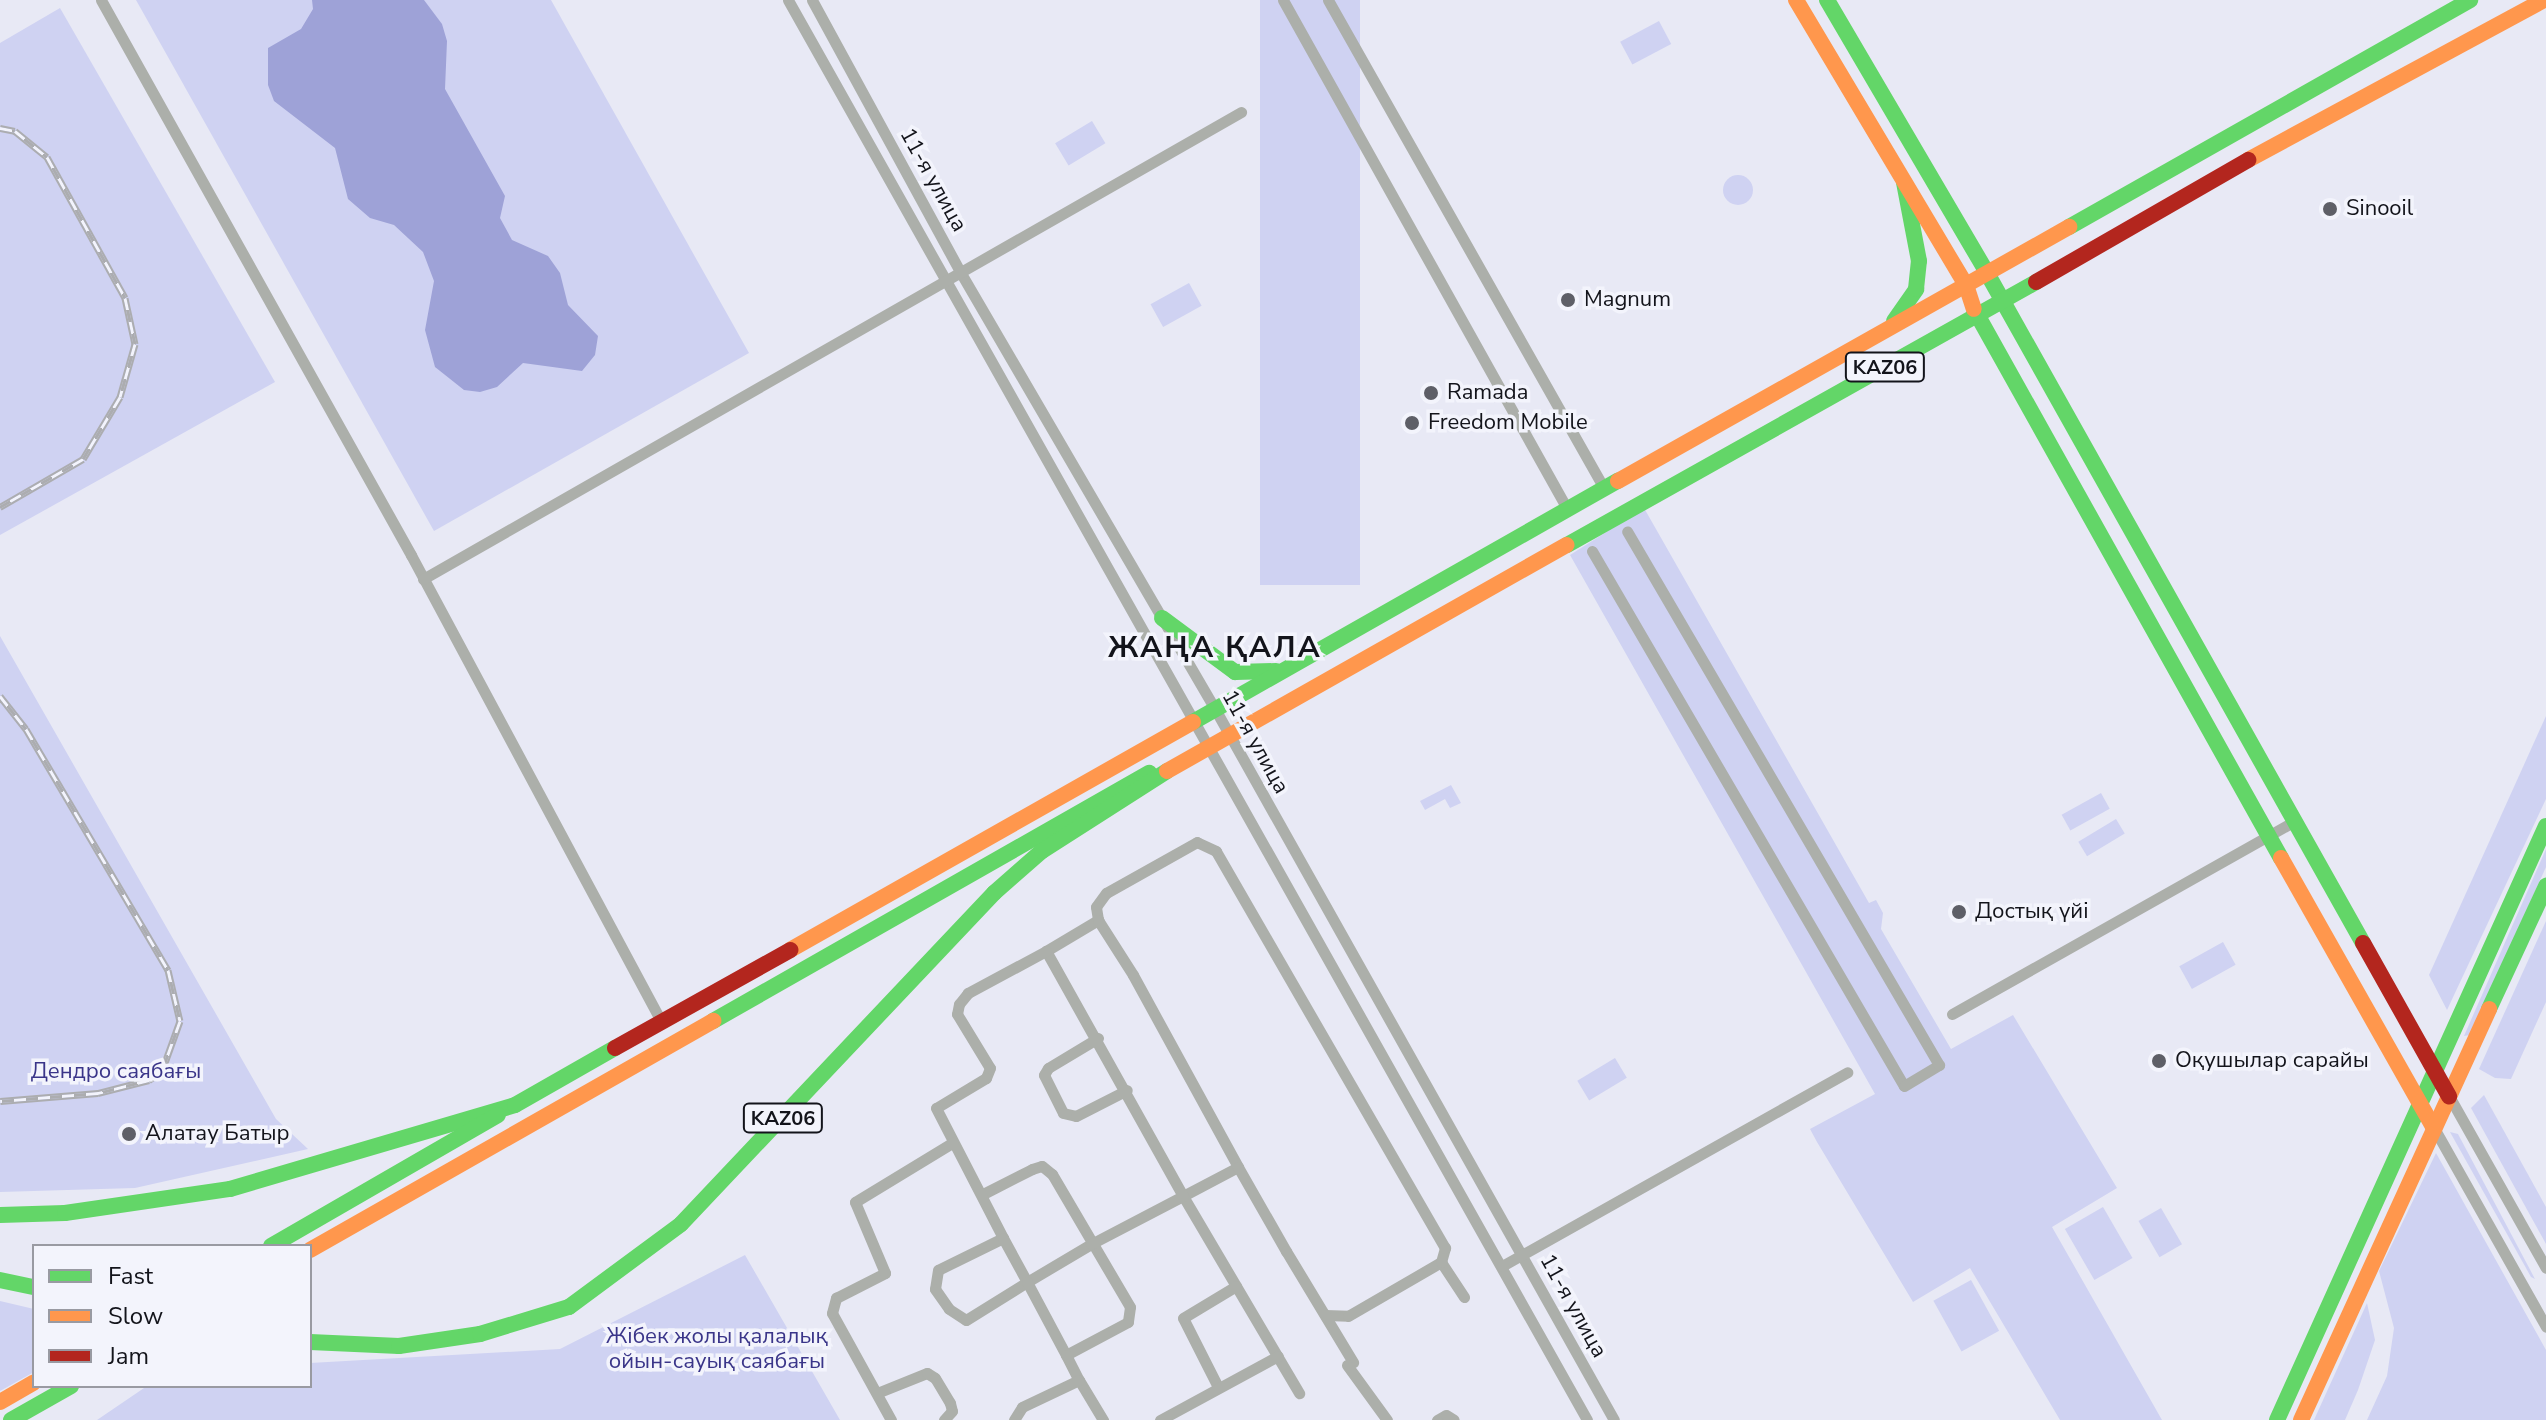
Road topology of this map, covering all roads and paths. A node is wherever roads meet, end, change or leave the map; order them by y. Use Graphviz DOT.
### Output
graph roads {
  1 [pos="101,0"];
  2 [pos="788,0"];
  3 [pos="812,0"];
  4 [pos="1283,0"];
  5 [pos="1328,0"];
  6 [pos="1796,0"];
  7 [pos="1827,0"];
  8 [pos="2470,0"];
  9 [pos="2544,0"];
  10 [pos="1241,112"];
  11 [pos="1904,182"];
  12 [pos="1987,273"];
  13 [pos="962,275"];
  14 [pos="947,283"];
  15 [pos="1966,285"];
  16 [pos="2003,301"];
  17 [pos="1976,316"];
  18 [pos="1884,332"];
  19 [pos="1601,483"];
  20 [pos="1565,505"];
  21 [pos="1627,531"];
  22 [pos="1592,551"];
  23 [pos="423,579"];
  24 [pos="1162,618"];
  25 [pos="1286,670"];
  26 [pos="1215,709"];
  27 [pos="1191,722"];
  28 [pos="1227,735"];
  29 [pos="1207,746"];
  30 [pos="1192,754"];
  31 [pos="2295,821"];
  32 [pos="2546,826"];
  33 [pos="2269,836"];
  34 [pos="2546,886"];
  35 [pos="1098,920"];
  36 [pos="1046,951"];
  37 [pos="1952,1014"];
  38 [pos="662,1023"];
  39 [pos="1098,1038"];
  40 [pos="2435,1071"];
  41 [pos="1847,1072"];
  42 [pos="1127,1090"];
  43 [pos="2449,1096"];
  44 [pos="515,1105"];
  45 [pos="2420,1105"];
  46 [pos="2434,1128"];
  47 [pos="952,1143"];
  48 [pos="1238,1167"];
  49 [pos="983,1194"];
  50 [pos="1183,1196"];
  51 [pos="0,1215"];
  52 [pos="1003,1238"];
  53 [pos="274,1244"];
  54 [pos="1091,1244"];
  55 [pos="312,1249"];
  56 [pos="1522,1257"];
  57 [pos="1441,1262"];
  58 [pos="1502,1266"];
  59 [pos="2546,1268"];
  60 [pos="0,1280"];
  61 [pos="1027,1282"];
  62 [pos="1236,1286"];
  63 [pos="32,1287"];
  64 [pos="1464,1297"];
  65 [pos="1325,1315"];
  66 [pos="2546,1327"];
  67 [pos="312,1342"];
  68 [pos="1066,1355"];
  69 [pos="1278,1356"];
  70 [pos="1079,1380"];
  71 [pos="32,1383"];
  72 [pos="1218,1387"];
  73 [pos="67,1388"];
  74 [pos="877,1393"];
  75 [pos="1299,1393"];
  76 [pos="0,1402"];
  77 [pos="11,1420"];
  78 [pos="891,1420"];
  79 [pos="944,1420"];
  80 [pos="1014,1420"];
  81 [pos="1103,1420"];
  82 [pos="1160,1420"];
  83 [pos="1387,1420"];
  84 [pos="1437,1420"];
  85 [pos="1454,1420"];
  86 [pos="1587,1420"];
  87 [pos="1614,1420"];
  88 [pos="2277,1420"];
  89 [pos="2301,1420"];
  1 -- 23 [label="street"];
  2 -- 14 [label="street, 11-я улица"];
  3 -- 13 [label="street, 11-я улица"];
  4 -- 20 [label="street"];
  5 -- 19 [label="street"];
  6 -- 11 [label="main road"];
  7 -- 12 [label="main road"];
  8 -- 12 [label="main road, KАZ06"];
  9 -- 16 [label="main road, KАZ06"];
  10 -- 13 [label="street"];
  11 -- 15 [label="main road"];
  11 -- 18 [label="main road"];
  12 -- 15 [label="main road, KАZ06"];
  12 -- 16 [label="main road"];
  13 -- 14 [label="street"];
  13 -- 24 [label="street, 11-я улица"];
  14 -- 23 [label="street"];
  14 -- 27 [label="street, 11-я улица"];
  15 -- 17 [label="main road"];
  15 -- 18 [label="main road, KАZ06"];
  16 -- 17 [label="main road, KАZ06"];
  16 -- 31 [label="main road"];
  17 -- 28 [label="main road, KАZ06"];
  17 -- 33 [label="main road"];
  18 -- 25 [label="main road, KАZ06"];
  21 -- 22 [label="street"];
  23 -- 38 [label="street"];
  24 -- 25 [label="main road"];
  24 -- 26 [label="street, 11-я улица"];
  25 -- 26 [label="main road, KАZ06"];
  26 -- 27 [label="main road, KАZ06"];
  26 -- 28 [label="street, 11-я улица"];
  27 -- 29 [label="street, 11-я улица"];
  27 -- 38 [label="main road, KАZ06"];
  28 -- 29 [label="main road, KАZ06"];
  28 -- 56 [label="street, 11-я улица"];
  29 -- 30 [label="main road, KАZ06"];
  29 -- 58 [label="street, 11-я улица"];
  30 -- 55 [label="main road, KАZ06"];
  30 -- 67 [label="main road, KАZ06"];
  31 -- 33 [label="street"];
  31 -- 40 [label="main road"];
  32 -- 40 [label="main road"];
  33 -- 37 [label="street"];
  33 -- 45 [label="main road"];
  34 -- 43 [label="main road"];
  35 -- 36 [label="street"];
  35 -- 48 [label="street"];
  35 -- 57 [label="street"];
  36 -- 39 [label="street"];
  36 -- 47 [label="street"];
  38 -- 44 [label="main road, KАZ06"];
  39 -- 42 [label="street"];
  39 -- 42 [label="street"];
  40 -- 43 [label="main road"];
  40 -- 45 [label="main road"];
  41 -- 56 [label="street"];
  42 -- 50 [label="street"];
  43 -- 46 [label="main road"];
  43 -- 59 [label="street"];
  44 -- 51 [label="main road, KАZ06"];
  44 -- 53 [label="main road, KАZ06"];
  45 -- 46 [label="main road"];
  45 -- 88 [label="main road"];
  46 -- 66 [label="street"];
  46 -- 89 [label="main road"];
  47 -- 49 [label="street"];
  47 -- 74 [label="street"];
  48 -- 50 [label="street"];
  48 -- 65 [label="street"];
  49 -- 52 [label="street"];
  49 -- 54 [label="street"];
  50 -- 54 [label="street"];
  50 -- 62 [label="street"];
  52 -- 61 [label="street"];
  52 -- 61 [label="street"];
  54 -- 61 [label="street"];
  54 -- 68 [label="street"];
  56 -- 58 [label="street"];
  56 -- 87 [label="street, 11-я улица"];
  57 -- 64 [label="street"];
  57 -- 65 [label="street"];
  58 -- 86 [label="street, 11-я улица"];
  60 -- 63 [label="main road"];
  61 -- 68 [label="street"];
  62 -- 69 [label="street"];
  62 -- 72 [label="street"];
  65 -- 83 [label="street"];
  68 -- 70 [label="street"];
  69 -- 72 [label="street"];
  69 -- 75 [label="street"];
  70 -- 80 [label="street"];
  70 -- 81 [label="street"];
  71 -- 76 [label="main road"];
  72 -- 82 [label="street"];
  73 -- 77 [label="main road"];
  74 -- 78 [label="street"];
  74 -- 79 [label="street"];
  84 -- 85 [label="street"];
}
